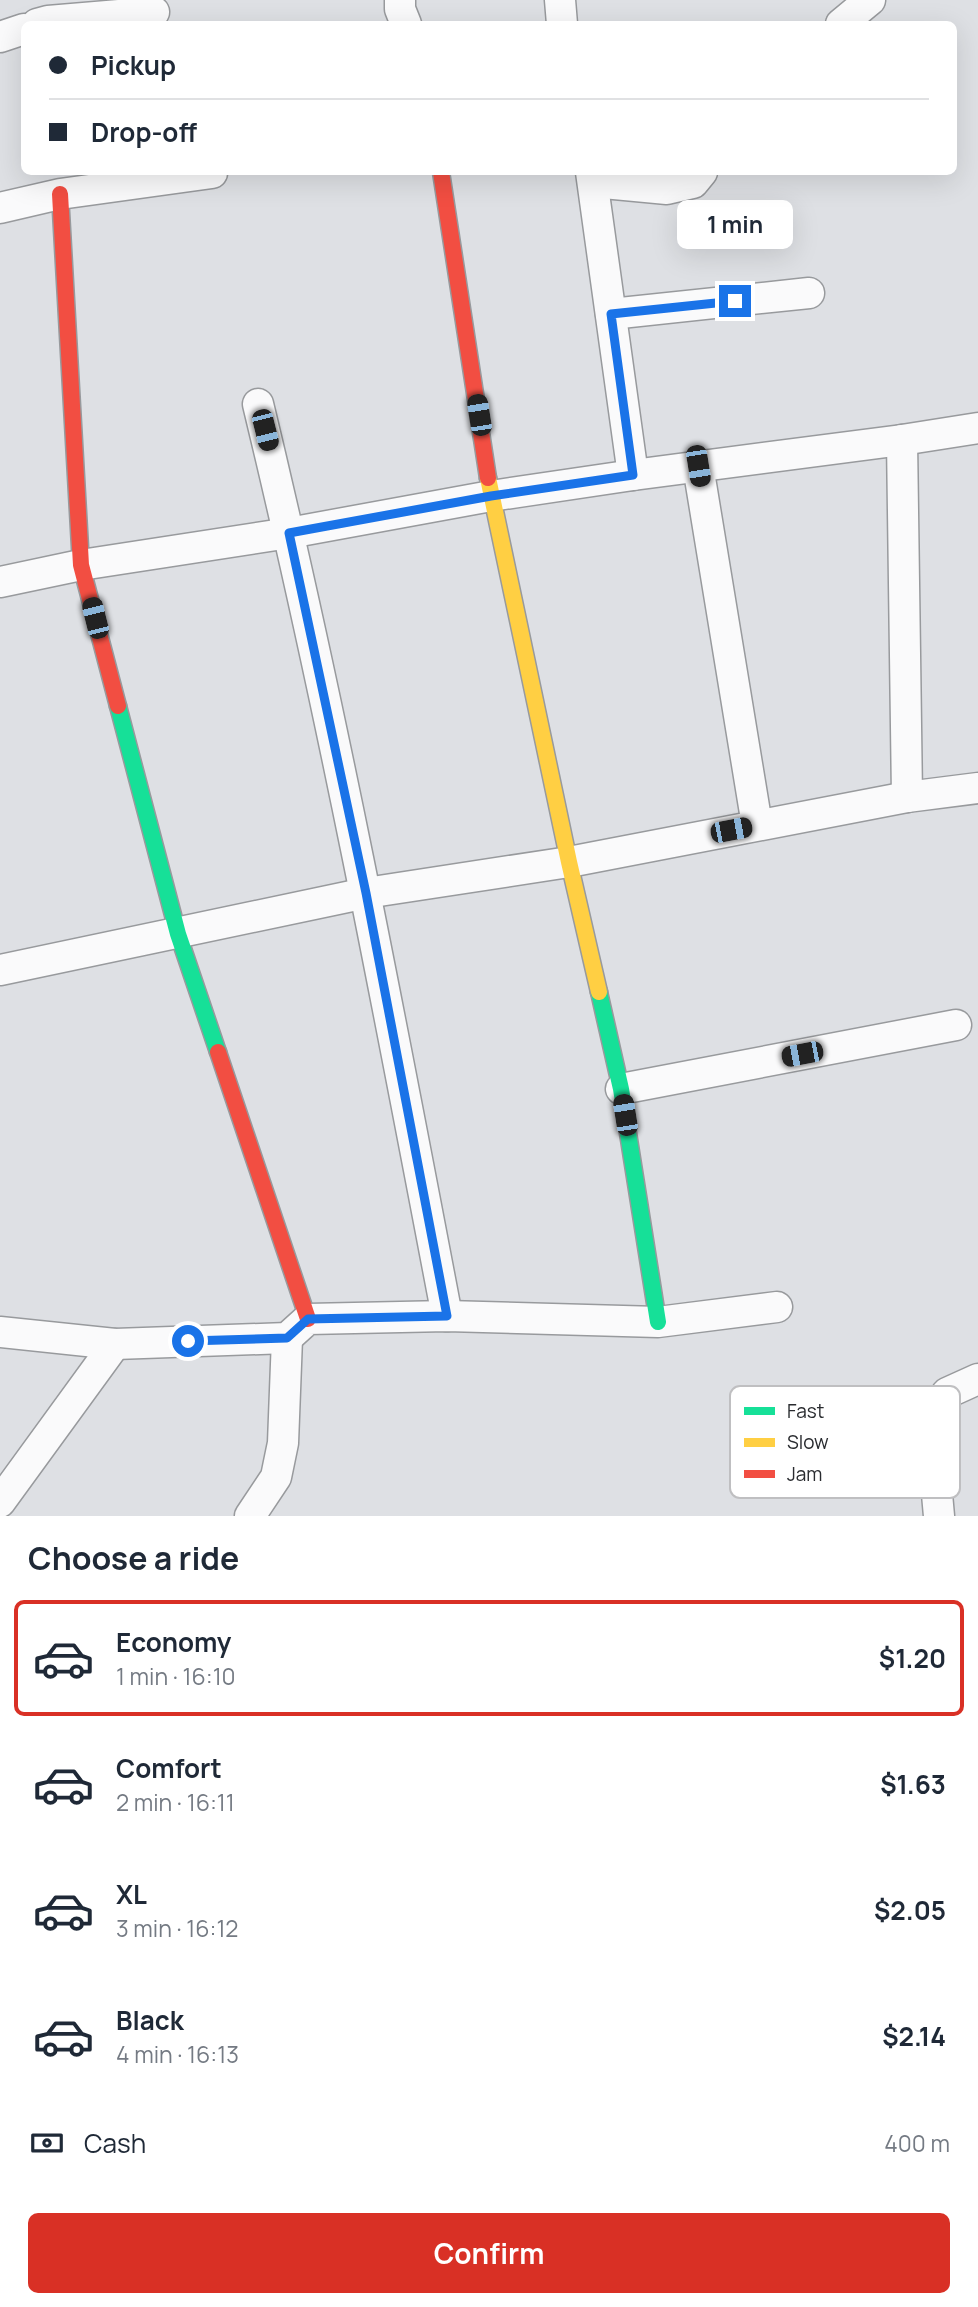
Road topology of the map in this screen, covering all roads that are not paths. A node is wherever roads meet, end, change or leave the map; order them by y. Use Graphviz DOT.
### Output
graph roads {
  1 [pos="400,0"];
  2 [pos="559,0"];
  3 [pos="870,0"];
  4 [pos="154,12"];
  5 [pos="48,21"];
  6 [pos="404,21"];
  7 [pos="562,21"];
  8 [pos="845,21"];
  9 [pos="21,30"];
  10 [pos="0,37"];
  11 [pos="198,175"];
  12 [pos="441,175"];
  13 [pos="700,175"];
  14 [pos="592,177"];
  15 [pos="60,194"];
  16 [pos="0,208"];
  17 [pos="809,293"];
  18 [pos="611,314"];
  19 [pos="258,404"];
  20 [pos="978,428"];
  21 [pos="902,440"];
  22 [pos="698,466"];
  23 [pos="633,475"];
  24 [pos="491,496"];
  25 [pos="289,533"];
  26 [pos="81,565"];
  27 [pos="0,582"];
  28 [pos="978,788"];
  29 [pos="907,797"];
  30 [pos="758,825"];
  31 [pos="569,862"];
  32 [pos="366,893"];
  33 [pos="178,934"];
  34 [pos="0,970"];
  35 [pos="956,1025"];
  36 [pos="621,1089"];
  37 [pos="777,1307"];
  38 [pos="447,1316"];
  39 [pos="658,1322"];
  40 [pos="297,1328"];
  41 [pos="0,1332"];
  42 [pos="115,1344"];
  43 [pos="978,1379"];
  44 [pos="960,1387"];
  45 [pos="937,1498"];
  46 [pos="0,1502"];
  47 [pos="250,1516"];
  48 [pos="939,1516"];
  1 -- 6 [label="street"];
  2 -- 7 [label="street"];
  3 -- 8 [label="street"];
  4 -- 5 [label="street"];
  9 -- 10 [label="street"];
  11 -- 15 [label="street"];
  12 -- 24 [label="street"];
  13 -- 14 [label="street"];
  14 -- 18 [label="street"];
  15 -- 16 [label="street"];
  15 -- 26 [label="street"];
  17 -- 18 [label="street"];
  18 -- 23 [label="street"];
  19 -- 25 [label="street"];
  20 -- 21 [label="street"];
  21 -- 22 [label="street"];
  21 -- 29 [label="street"];
  22 -- 23 [label="street"];
  22 -- 30 [label="street"];
  23 -- 24 [label="street"];
  24 -- 25 [label="street"];
  24 -- 31 [label="street"];
  25 -- 26 [label="street"];
  25 -- 32 [label="street"];
  26 -- 27 [label="street"];
  26 -- 33 [label="street"];
  28 -- 29 [label="street"];
  29 -- 30 [label="street"];
  30 -- 31 [label="street"];
  31 -- 32 [label="street"];
  31 -- 36 [label="street"];
  32 -- 33 [label="street"];
  32 -- 38 [label="street"];
  33 -- 34 [label="street"];
  33 -- 40 [label="street"];
  35 -- 36 [label="street"];
  36 -- 39 [label="street"];
  37 -- 39 [label="street"];
  38 -- 39 [label="street"];
  38 -- 40 [label="street"];
  40 -- 42 [label="street"];
  40 -- 47 [label="street"];
  41 -- 42 [label="street"];
  42 -- 46 [label="street"];
  43 -- 44 [label="street"];
  45 -- 48 [label="street"];
}
